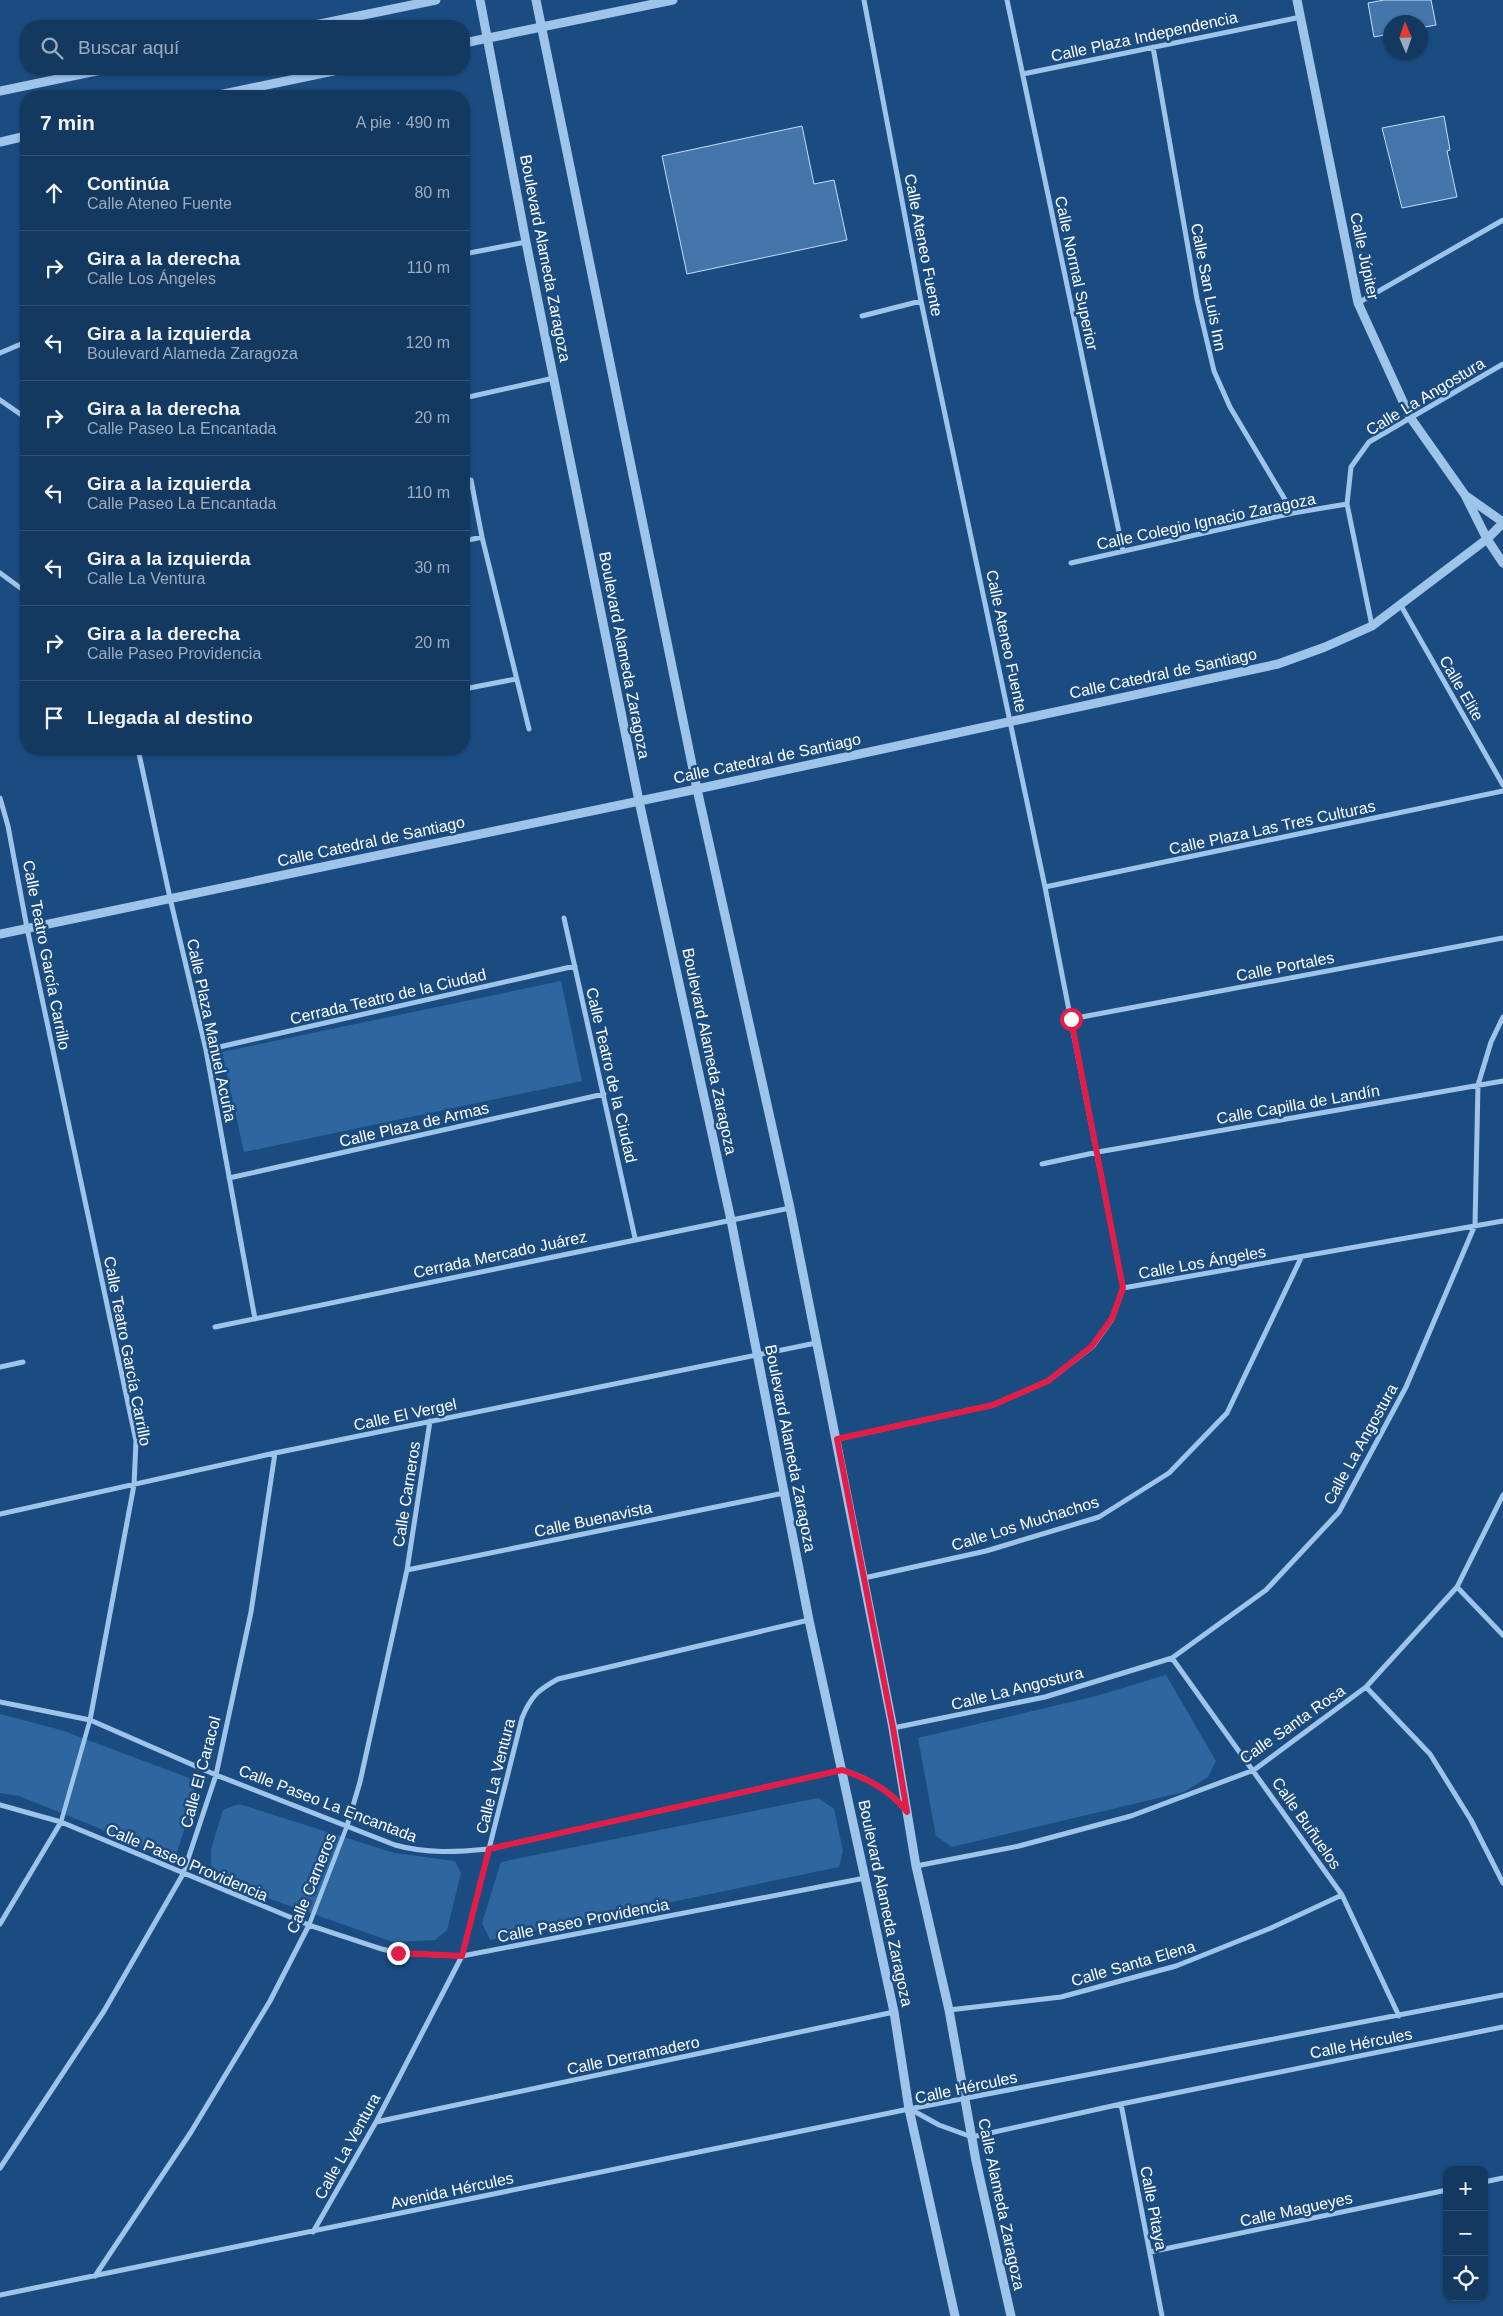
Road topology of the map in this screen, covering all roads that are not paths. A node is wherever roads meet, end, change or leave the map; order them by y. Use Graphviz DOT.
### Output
graph roads {
  1 [pos="436,0"];
  2 [pos="480,0"];
  3 [pos="536,0"];
  4 [pos="673,0"];
  5 [pos="864,0"];
  6 [pos="1007,0"];
  7 [pos="1297,0"];
  8 [pos="1301,17"];
  9 [pos="339,20"];
  10 [pos="542,26"];
  11 [pos="487,38"];
  12 [pos="470,42"];
  13 [pos="1153,47"];
  14 [pos="1023,74"];
  15 [pos="77,75"];
  16 [pos="314,75"];
  17 [pos="243,90"];
  18 [pos="0,91"];
  19 [pos="20,137"];
  20 [pos="0,142"];
  21 [pos="1503,220"];
  22 [pos="526,242"];
  23 [pos="470,253"];
  24 [pos="921,301"];
  25 [pos="1358,303"];
  26 [pos="862,316"];
  27 [pos="20,345"];
  28 [pos="0,353"];
  29 [pos="1503,364"];
  30 [pos="555,378"];
  31 [pos="470,397"];
  32 [pos="0,400"];
  33 [pos="20,414"];
  34 [pos="1410,417"];
  35 [pos="471,480"];
  36 [pos="1465,495"];
  37 [pos="1347,504"];
  38 [pos="1293,513"];
  39 [pos="1503,523"];
  40 [pos="482,537"];
  41 [pos="1487,539"];
  42 [pos="470,540"];
  43 [pos="1123,551"];
  44 [pos="1071,563"];
  45 [pos="1503,563"];
  46 [pos="0,573"];
  47 [pos="20,588"];
  48 [pos="1400,604"];
  49 [pos="1372,626"];
  50 [pos="516,679"];
  51 [pos="470,688"];
  52 [pos="1011,722"];
  53 [pos="529,729"];
  54 [pos="140,755"];
  55 [pos="1503,785"];
  56 [pos="697,789"];
  57 [pos="1503,790"];
  58 [pos="0,798"];
  59 [pos="639,801"];
  60 [pos="1045,887"];
  61 [pos="170,898"];
  62 [pos="564,918"];
  63 [pos="27,928"];
  64 [pos="0,934"];
  65 [pos="1503,938"];
  66 [pos="575,966"];
  67 [pos="1503,1018"];
  68 [pos="1071,1019"];
  69 [pos="206,1050"];
  70 [pos="1503,1080"];
  71 [pos="1478,1085"];
  72 [pos="604,1094"];
  73 [pos="1098,1152"];
  74 [pos="1042,1164"];
  75 [pos="230,1178"];
  76 [pos="790,1208"];
  77 [pos="732,1220"];
  78 [pos="1503,1221"];
  79 [pos="1474,1225"];
  80 [pos="636,1238"];
  81 [pos="1301,1258"];
  82 [pos="1123,1288"];
  83 [pos="255,1318"];
  84 [pos="215,1327"];
  85 [pos="816,1343"];
  86 [pos="758,1354"];
  87 [pos="23,1362"];
  88 [pos="0,1367"];
  89 [pos="430,1421"];
  90 [pos="837,1439"];
  91 [pos="275,1453"];
  92 [pos="134,1485"];
  93 [pos="784,1493"];
  94 [pos="1503,1495"];
  95 [pos="0,1514"];
  96 [pos="407,1570"];
  97 [pos="864,1578"];
  98 [pos="1457,1587"];
  99 [pos="809,1620"];
  100 [pos="1503,1635"];
  101 [pos="1172,1658"];
  102 [pos="1366,1687"];
  103 [pos="0,1702"];
  104 [pos="90,1720"];
  105 [pos="893,1728"];
  106 [pos="842,1770"];
  107 [pos="1254,1770"];
  108 [pos="216,1774"];
  109 [pos="0,1805"];
  110 [pos="907,1812"];
  111 [pos="61,1822"];
  112 [pos="347,1826"];
  113 [pos="489,1849"];
  114 [pos="916,1866"];
  115 [pos="183,1874"];
  116 [pos="865,1878"];
  117 [pos="1503,1883"];
  118 [pos="1342,1895"];
  119 [pos="0,1924"];
  120 [pos="309,1925"];
  121 [pos="462,1956"];
  122 [pos="1503,1995"];
  123 [pos="949,2010"];
  124 [pos="894,2012"];
  125 [pos="1399,2016"];
  126 [pos="1503,2027"];
  127 [pos="965,2099"];
  128 [pos="1121,2104"];
  129 [pos="909,2109"];
  130 [pos="376,2122"];
  131 [pos="972,2137"];
  132 [pos="0,2168"];
  133 [pos="1503,2178"];
  134 [pos="1488,2181"];
  135 [pos="1443,2191"];
  136 [pos="313,2232"];
  137 [pos="1150,2252"];
  138 [pos="96,2276"];
  139 [pos="0,2295"];
  140 [pos="955,2316"];
  141 [pos="1011,2316"];
  142 [pos="1162,2316"];
  1 -- 9 [label="street"];
  2 -- 11 [label="street, Boulevard Alameda Zaragoza"];
  3 -- 10 [label="street"];
  4 -- 10 [label="street"];
  5 -- 24 [label="street, Calle Ateneo Fuente"];
  6 -- 14 [label="street, Calle Normal Superior"];
  7 -- 8 [label="street, Calle Júpiter"];
  8 -- 13 [label="street, Calle Plaza Independencia"];
  8 -- 25 [label="street, Calle Júpiter"];
  10 -- 11 [label="street"];
  10 -- 56 [label="street"];
  11 -- 12 [label="street"];
  11 -- 22 [label="street, Boulevard Alameda Zaragoza"];
  13 -- 14 [label="street, Calle Plaza Independencia"];
  13 -- 38 [label="street, Calle San Luis Inn"];
  14 -- 43 [label="street, Calle Normal Superior"];
  15 -- 18 [label="street"];
  16 -- 17 [label="street"];
  19 -- 20 [label="street"];
  21 -- 25 [label="street"];
  22 -- 23 [label="street"];
  22 -- 30 [label="street, Boulevard Alameda Zaragoza"];
  24 -- 26 [label="street"];
  24 -- 52 [label="street, Calle Ateneo Fuente"];
  25 -- 34 [label="street, Calle Júpiter"];
  27 -- 28 [label="street"];
  29 -- 34 [label="street, Calle La Angostura"];
  30 -- 31 [label="street"];
  30 -- 59 [label="street, Boulevard Alameda Zaragoza"];
  32 -- 33 [label="street"];
  34 -- 36 [label="street, Calle Júpiter"];
  34 -- 37 [label="street, Calle La Angostura"];
  35 -- 40 [label="street"];
  36 -- 39 [label="street, Calle Júpiter"];
  36 -- 41 [label="street, Calle Júpiter"];
  37 -- 38 [label="street, Calle Colegio Ignacio Zaragoza"];
  37 -- 49 [label="street, Calle La Angostura"];
  38 -- 43 [label="street, Calle Colegio Ignacio Zaragoza"];
  39 -- 41 [label="street, Calle Catedral de Santiago"];
  40 -- 42 [label="street"];
  40 -- 50 [label="street"];
  41 -- 45 [label="street, Calle Júpiter"];
  41 -- 48 [label="street, Calle Catedral de Santiago"];
  43 -- 44 [label="street, Calle Colegio Ignacio Zaragoza"];
  46 -- 47 [label="street"];
  48 -- 49 [label="street, Calle Catedral de Santiago"];
  48 -- 55 [label="street, Calle Elite"];
  49 -- 52 [label="street, Calle Catedral de Santiago"];
  50 -- 51 [label="street"];
  50 -- 53 [label="street"];
  52 -- 56 [label="street, Calle Catedral de Santiago"];
  52 -- 60 [label="street, Calle Ateneo Fuente"];
  54 -- 61 [label="street, Calle Plaza Manuel Acuña"];
  56 -- 59 [label="street, Calle Catedral de Santiago"];
  56 -- 76 [label="street"];
  57 -- 60 [label="street, Calle Plaza Las Tres Culturas"];
  58 -- 63 [label="street, Calle Teatro García Carrillo"];
  59 -- 61 [label="street, Calle Catedral de Santiago"];
  59 -- 77 [label="street, Boulevard Alameda Zaragoza"];
  60 -- 68 [label="street, Calle Ateneo Fuente"];
  61 -- 63 [label="street, Calle Catedral de Santiago"];
  61 -- 69 [label="street, Calle Plaza Manuel Acuña"];
  62 -- 66 [label="street, Calle Teatro de la Ciudad"];
  63 -- 64 [label="street, Calle Catedral de Santiago"];
  63 -- 92 [label="street, Calle Teatro García Carrillo"];
  65 -- 68 [label="street, Calle Portales"];
  66 -- 69 [label="street, Cerrada Teatro de la Ciudad"];
  66 -- 72 [label="street, Calle Teatro de la Ciudad"];
  67 -- 71 [label="street, Calle La Angostura"];
  68 -- 73 [label="street, Calle Ateneo Fuente"];
  69 -- 75 [label="street, Calle Plaza Manuel Acuña"];
  70 -- 71 [label="street, Calle Capilla de Landín"];
  71 -- 73 [label="street, Calle Capilla de Landín"];
  71 -- 79 [label="street, Calle La Angostura"];
  72 -- 75 [label="street, Calle Plaza de Armas"];
  72 -- 80 [label="street, Calle Teatro de la Ciudad"];
  73 -- 74 [label="street, Calle Capilla de Landín"];
  73 -- 82 [label="street, Calle Ateneo Fuente"];
  75 -- 83 [label="street, Calle Plaza Manuel Acuña"];
  76 -- 77 [label="street, Cerrada Mercado Juárez"];
  76 -- 85 [label="street"];
  77 -- 80 [label="street, Cerrada Mercado Juárez"];
  77 -- 86 [label="street, Boulevard Alameda Zaragoza"];
  78 -- 79 [label="street, Calle Los Ángeles"];
  79 -- 81 [label="street, Calle Los Ángeles"];
  79 -- 101 [label="street, Calle La Angostura"];
  80 -- 83 [label="street, Cerrada Mercado Juárez"];
  81 -- 82 [label="street, Calle Los Ángeles"];
  81 -- 97 [label="street, Calle Los Muchachos"];
  82 -- 90 [label="street, Calle Los Ángeles"];
  83 -- 84 [label="street, Cerrada Mercado Juárez"];
  85 -- 86 [label="street, Calle El Vergel"];
  85 -- 90 [label="street"];
  86 -- 89 [label="street, Calle El Vergel"];
  86 -- 93 [label="street, Boulevard Alameda Zaragoza"];
  87 -- 88 [label="street"];
  89 -- 91 [label="street, Calle El Vergel"];
  89 -- 96 [label="street, Calle Carneros"];
  90 -- 97 [label="street"];
  91 -- 92 [label="street, Calle El Vergel"];
  91 -- 108 [label="street, Calle El Caracol"];
  92 -- 95 [label="street, Calle El Vergel"];
  92 -- 104 [label="street, Calle Teatro García Carrillo"];
  93 -- 96 [label="street, Calle Buenavista"];
  93 -- 99 [label="street, Boulevard Alameda Zaragoza"];
  94 -- 98 [label="street, Calle Santa Rosa"];
  96 -- 112 [label="street, Calle Carneros"];
  97 -- 105 [label="street"];
  98 -- 100 [label="street"];
  98 -- 102 [label="street, Calle Santa Rosa"];
  99 -- 106 [label="street, Boulevard Alameda Zaragoza"];
  99 -- 113 [label="street, Calle La Ventura"];
  101 -- 105 [label="street, Calle La Angostura"];
  101 -- 107 [label="street, Calle Buñuelos"];
  102 -- 107 [label="street, Calle Santa Rosa"];
  102 -- 117 [label="street"];
  103 -- 104 [label="street, Calle Paseo La Encantada"];
  104 -- 108 [label="street, Calle Paseo La Encantada"];
  104 -- 111 [label="street, Calle Teatro García Carrillo"];
  105 -- 110 [label="street"];
  106 -- 110 [label="street"];
  106 -- 113 [label="street, Calle Paseo La Encantada"];
  106 -- 116 [label="street, Boulevard Alameda Zaragoza"];
  107 -- 114 [label="street, Calle Santa Rosa"];
  107 -- 118 [label="street, Calle Buñuelos"];
  108 -- 112 [label="street, Calle Paseo La Encantada"];
  108 -- 115 [label="street, Calle El Caracol"];
  109 -- 111 [label="street, Calle Paseo Providencia"];
  110 -- 114 [label="street"];
  111 -- 115 [label="street, Calle Paseo Providencia"];
  111 -- 119 [label="street, Calle Teatro García Carrillo"];
  112 -- 113 [label="street, Calle Paseo La Encantada"];
  112 -- 120 [label="street, Calle Carneros"];
  113 -- 121 [label="street, Calle La Ventura"];
  114 -- 123 [label="street"];
  115 -- 120 [label="street, Calle Paseo Providencia"];
  115 -- 132 [label="street, Calle El Caracol"];
  116 -- 121 [label="street, Calle Paseo Providencia"];
  116 -- 124 [label="street, Boulevard Alameda Zaragoza"];
  118 -- 123 [label="street, Calle Santa Elena"];
  118 -- 125 [label="street, Calle Buñuelos"];
  120 -- 121 [label="street, Calle Paseo Providencia"];
  120 -- 138 [label="street, Calle Carneros"];
  121 -- 130 [label="street, Calle La Ventura"];
  122 -- 125 [label="street, Calle Hércules"];
  123 -- 127 [label="street"];
  124 -- 129 [label="street, Boulevard Alameda Zaragoza"];
  124 -- 130 [label="street, Calle Derramadero"];
  125 -- 127 [label="street, Calle Hércules"];
  126 -- 128 [label="street, Calle Hércules"];
  127 -- 129 [label="street, Calle Hércules"];
  127 -- 131 [label="street, Calle Alameda Zaragoza"];
  128 -- 131 [label="street, Calle Hércules"];
  128 -- 137 [label="street, Calle Pitaya"];
  129 -- 131 [label="street, Calle Hércules"];
  129 -- 136 [label="street, Avenida Hércules"];
  129 -- 140 [label="street"];
  130 -- 136 [label="street, Calle La Ventura"];
  131 -- 141 [label="street, Calle Alameda Zaragoza"];
  133 -- 134 [label="street"];
  135 -- 137 [label="street, Calle Magueyes"];
  136 -- 138 [label="street, Avenida Hércules"];
  137 -- 142 [label="street, Calle Pitaya"];
  138 -- 139 [label="street, Avenida Hércules"];
}
